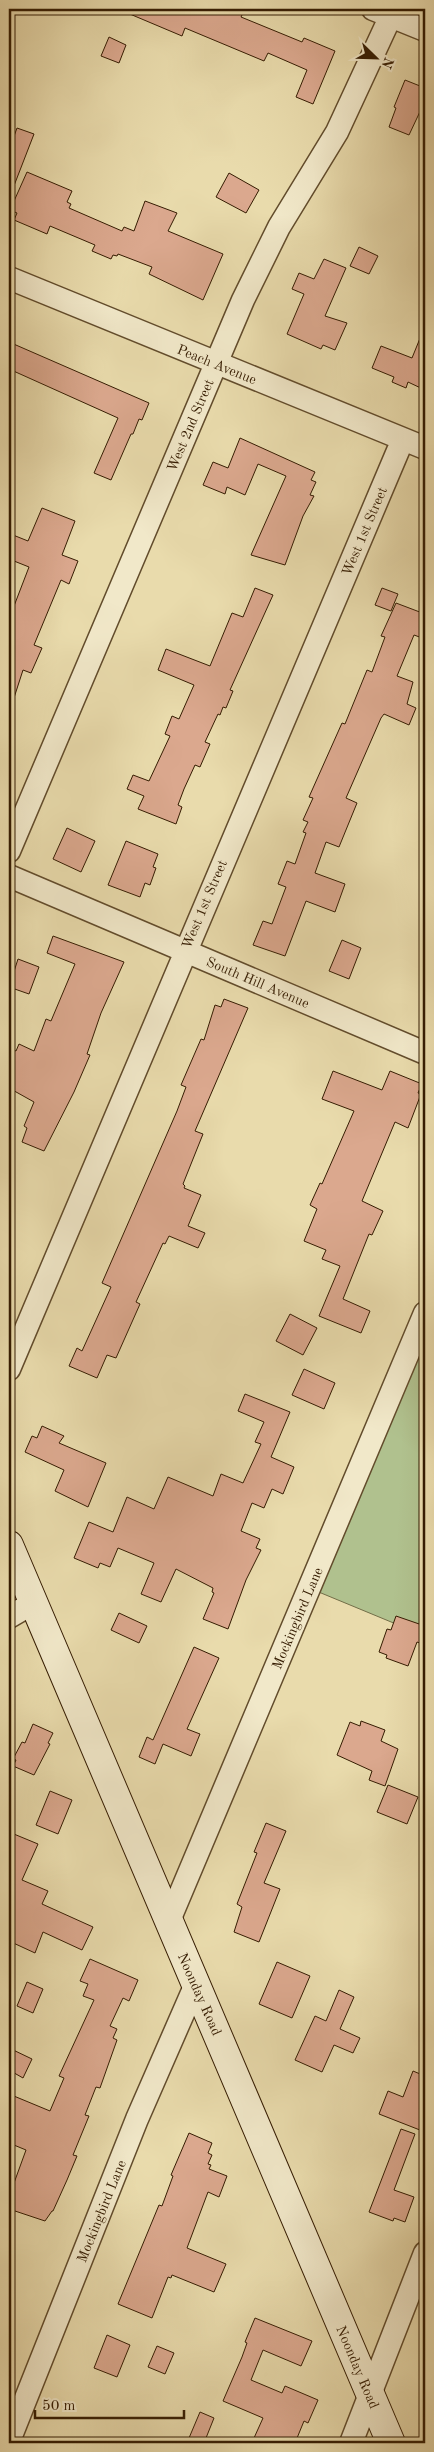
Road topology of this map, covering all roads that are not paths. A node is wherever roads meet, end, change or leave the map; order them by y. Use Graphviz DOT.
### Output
graph roads {
  1 [pos="386,11"];
  2 [pos="425,30"];
  3 [pos="9,278"];
  4 [pos="216,364"];
  5 [pos="403,439"];
  6 [pos="425,448"];
  7 [pos="9,852"];
  8 [pos="9,876"];
  9 [pos="184,951"];
  10 [pos="425,1053"];
  11 [pos="425,1313"];
  12 [pos="9,1369"];
  13 [pos="9,1545"];
  14 [pos="33,1603"];
  15 [pos="9,1617"];
  16 [pos="168,1923"];
  17 [pos="196,1984"];
  18 [pos="425,2254"];
  19 [pos="370,2396"];
  20 [pos="9,2441"];
  21 [pos="351,2443"];
  22 [pos="391,2443"];
  1 -- 2 [label="street"];
  1 -- 4 [label="street, West 2nd Street"];
  3 -- 4 [label="street, Peach Avenue"];
  4 -- 5 [label="street, Peach Avenue"];
  4 -- 7 [label="street, West 2nd Street"];
  5 -- 6 [label="street, Peach Avenue"];
  5 -- 9 [label="street, West 1st Street"];
  8 -- 9 [label="street, South Hill Avenue"];
  9 -- 10 [label="street, South Hill Avenue"];
  9 -- 12 [label="street, West 1st Street"];
  11 -- 16 [label="street, Mockingbird Lane"];
  13 -- 14 [label="street, Noonday Road"];
  14 -- 15 [label="street"];
  14 -- 16 [label="street, Noonday Road"];
  16 -- 17 [label="street, Noonday Road"];
  17 -- 19 [label="street, Noonday Road"];
  17 -- 20 [label="street, Mockingbird Lane"];
  18 -- 19 [label="street"];
  19 -- 21 [label="street"];
  19 -- 22 [label="street, Noonday Road"];
}
